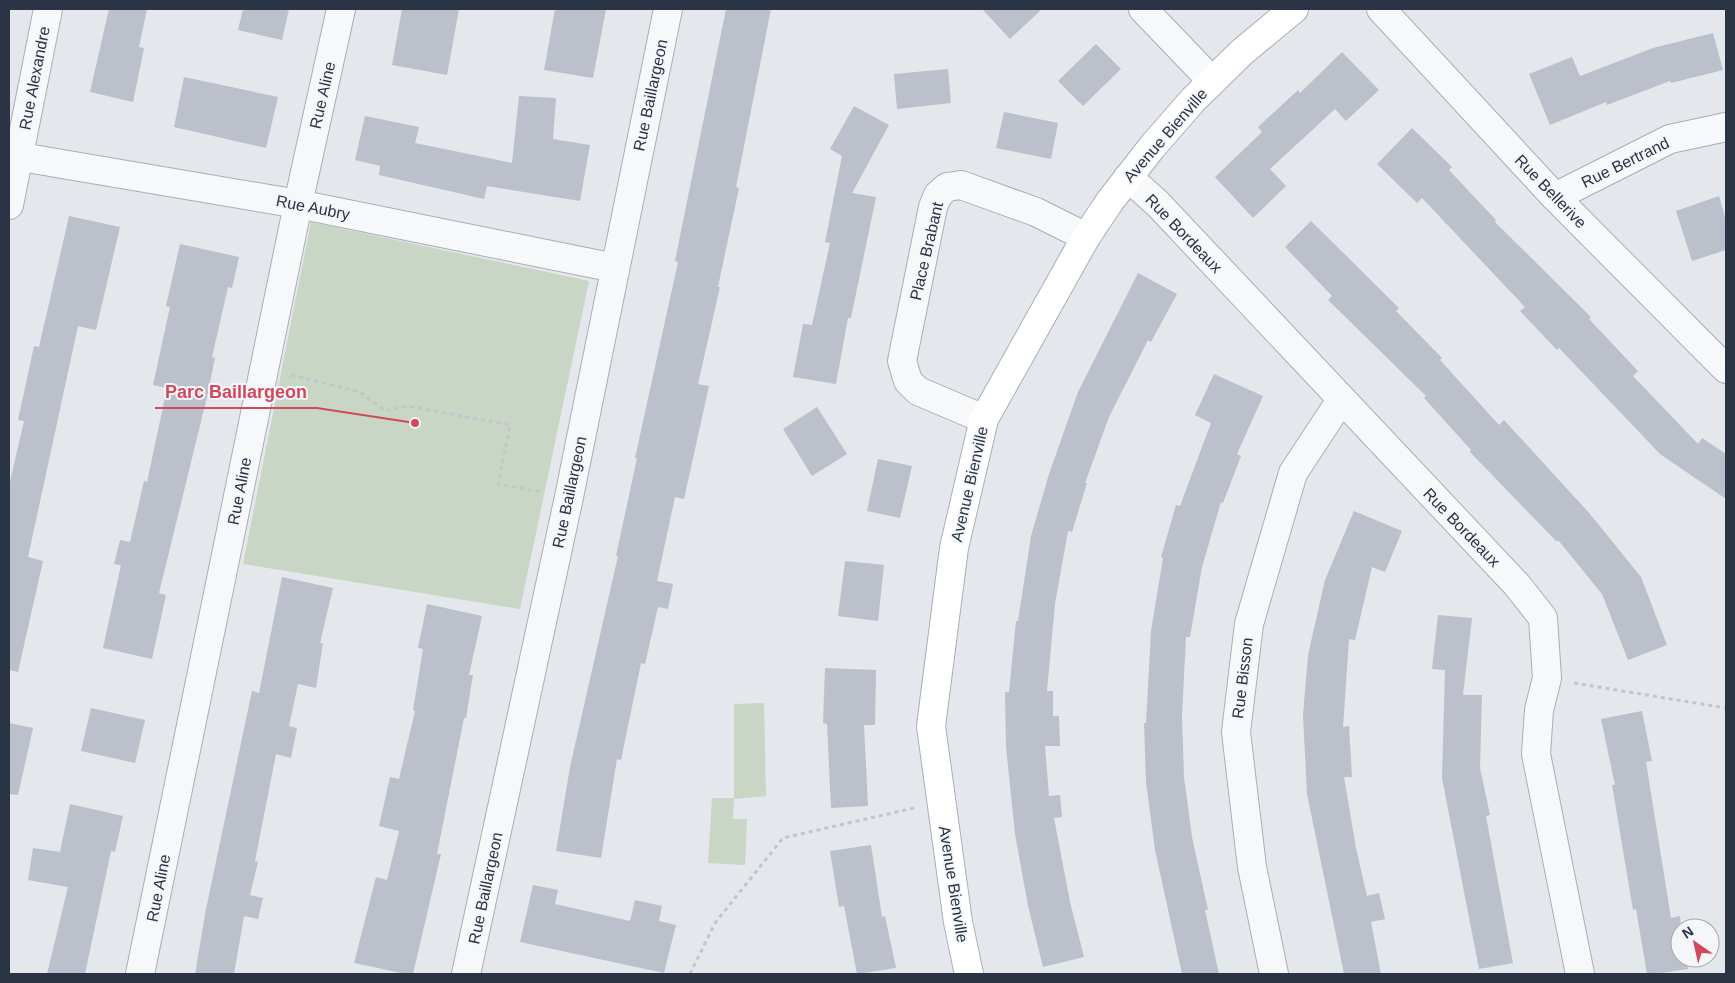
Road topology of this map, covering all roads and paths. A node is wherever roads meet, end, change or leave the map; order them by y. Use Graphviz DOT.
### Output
graph roads {
  1 [pos="48,9"];
  2 [pos="341,9"];
  3 [pos="668,9"];
  4 [pos="1143,9"];
  5 [pos="1294,9"];
  6 [pos="1381,9"];
  7 [pos="1212,81"];
  8 [pos="1726,127"];
  9 [pos="14,156"];
  10 [pos="1128,177"];
  11 [pos="1555,197"];
  12 [pos="298,204"];
  13 [pos="9,205"];
  14 [pos="1086,236"];
  15 [pos="615,268"];
  16 [pos="264,369"];
  17 [pos="1726,369"];
  18 [pos="1341,400"];
  19 [pos="984,420"];
  20 [pos="569,497"];
  21 [pos="1547,678"];
  22 [pos="1726,708"];
  23 [pos="942,802"];
  24 [pos="140,974"];
  25 [pos="466,974"];
  26 [pos="690,974"];
  27 [pos="969,974"];
  28 [pos="1274,974"];
  29 [pos="1580,974"];
  1 -- 9 [label="street, Rue Alexandre"];
  2 -- 12 [label="street, Rue Aline"];
  3 -- 15 [label="street, Rue Baillargeon"];
  4 -- 7 [label="street"];
  5 -- 7 [label="street, Avenue Bienville"];
  6 -- 11 [label="street, Rue Bellerive"];
  7 -- 10 [label="street, Avenue Bienville"];
  8 -- 11 [label="street, Rue Bertrand"];
  9 -- 12 [label="street, Rue Aubry"];
  9 -- 13 [label="street, Rue Alexandre"];
  10 -- 14 [label="street, Avenue Bienville"];
  10 -- 18 [label="street, Rue Bordeaux"];
  11 -- 17 [label="street, Rue Bellerive"];
  12 -- 15 [label="street, Rue Aubry"];
  12 -- 16 [label="street, Rue Aline"];
  14 -- 19 [label="street, Avenue Bienville"];
  14 -- 19 [label="street, Place Brabant"];
  15 -- 20 [label="street, Rue Baillargeon"];
  16 -- 20 [label="path"];
  16 -- 24 [label="street, Rue Aline"];
  18 -- 21 [label="street, Rue Bordeaux"];
  18 -- 28 [label="street, Rue Bisson"];
  19 -- 23 [label="street, Avenue Bienville"];
  20 -- 25 [label="street, Rue Baillargeon"];
  21 -- 22 [label="path"];
  21 -- 29 [label="street, Rue Bordeaux"];
  23 -- 26 [label="path"];
  23 -- 27 [label="street, Avenue Bienville"];
}
